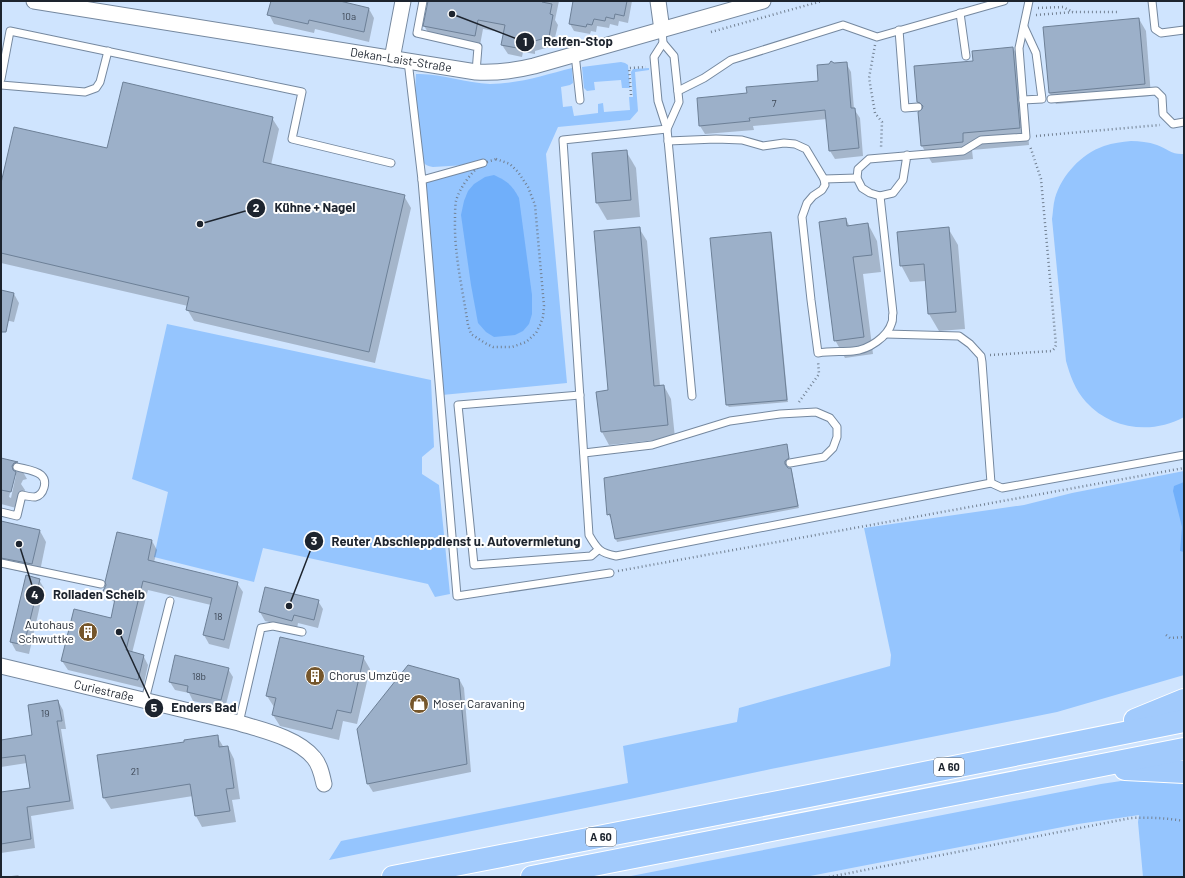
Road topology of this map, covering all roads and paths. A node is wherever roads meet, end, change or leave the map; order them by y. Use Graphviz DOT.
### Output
graph roads {
  1 [pos="34,1"];
  2 [pos="403,1"];
  3 [pos="423,1"];
  4 [pos="658,1"];
  5 [pos="763,1"];
  6 [pos="1004,1"];
  7 [pos="1029,1"];
  8 [pos="1152,1"];
  9 [pos="70,4"];
  10 [pos="1027,9"];
  11 [pos="1074,12"];
  12 [pos="1119,12"];
  13 [pos="960,14"];
  14 [pos="1040,14"];
  15 [pos="1024,27"];
  16 [pos="899,30"];
  17 [pos="1184,30"];
  18 [pos="663,36"];
  19 [pos="877,37"];
  20 [pos="108,52"];
  21 [pos="574,54"];
  22 [pos="966,56"];
  23 [pos="392,59"];
  24 [pos="408,61"];
  25 [pos="655,66"];
  26 [pos="476,72"];
  27 [pos="1,79"];
  28 [pos="1,85"];
  29 [pos="678,91"];
  30 [pos="631,95"];
  31 [pos="1052,98"];
  32 [pos="580,100"];
  33 [pos="1023,100"];
  34 [pos="918,107"];
  35 [pos="1184,122"];
  36 [pos="1173,124"];
  37 [pos="667,129"];
  38 [pos="1026,137"];
  39 [pos="668,141"];
  40 [pos="907,156"];
  41 [pos="880,158"];
  42 [pos="391,163"];
  43 [pos="483,163"];
  44 [pos="857,178"];
  45 [pos="824,179"];
  46 [pos="422,180"];
  47 [pos="880,196"];
  48 [pos="886,334"];
  49 [pos="818,353"];
  50 [pos="981,356"];
  51 [pos="580,395"];
  52 [pos="692,396"];
  53 [pos="793,403"];
  54 [pos="584,453"];
  55 [pos="1184,455"];
  56 [pos="790,463"];
  57 [pos="17,467"];
  58 [pos="1184,468"];
  59 [pos="991,484"];
  60 [pos="1,512"];
  61 [pos="598,550"];
  62 [pos="1,563"];
  63 [pos="610,573"];
  64 [pos="101,584"];
  65 [pos="170,601"];
  66 [pos="302,632"];
  67 [pos="1166,635"];
  68 [pos="1184,637"];
  69 [pos="1,666"];
  70 [pos="145,700"];
  71 [pos="1184,700"];
  72 [pos="1184,721"];
  73 [pos="239,723"];
  74 [pos="1089,739"];
  75 [pos="1184,749"];
  76 [pos="1092,767"];
  77 [pos="1184,772"];
  78 [pos="324,784"];
  79 [pos="1184,821"];
  80 [pos="393,877"];
  81 [pos="532,877"];
  82 [pos="829,877"];
  1 -- 9 [label="street, Dekan-Laist-Straße"];
  2 -- 23 [label="street"];
  3 -- 26 [label="lane"];
  4 -- 18 [label="street"];
  5 -- 18 [label="street, Dekan-Laist-Straße"];
  6 -- 13 [label="lane"];
  7 -- 10 [label="lane"];
  8 -- 17 [label="lane"];
  9 -- 23 [label="street, Dekan-Laist-Straße"];
  10 -- 11 [label="path"];
  10 -- 15 [label="lane"];
  11 -- 12 [label="path"];
  11 -- 14 [label="path"];
  13 -- 16 [label="lane"];
  13 -- 22 [label="lane"];
  15 -- 33 [label="lane"];
  15 -- 33 [label="lane"];
  16 -- 19 [label="lane"];
  16 -- 34 [label="lane"];
  18 -- 21 [label="street, Dekan-Laist-Straße"];
  18 -- 25 [label="lane"];
  18 -- 29 [label="lane"];
  19 -- 29 [label="lane"];
  19 -- 41 [label="path"];
  20 -- 27 [label="lane"];
  20 -- 28 [label="lane"];
  20 -- 42 [label="lane"];
  21 -- 26 [label="street, Dekan-Laist-Straße"];
  21 -- 32 [label="lane"];
  23 -- 24 [label="street, Dekan-Laist-Straße"];
  24 -- 26 [label="street, Dekan-Laist-Straße"];
  24 -- 46 [label="lane"];
  25 -- 30 [label="path"];
  25 -- 37 [label="lane"];
  29 -- 37 [label="lane"];
  31 -- 36 [label="lane"];
  33 -- 38 [label="lane"];
  35 -- 36 [label="lane"];
  36 -- 38 [label="path"];
  37 -- 39 [label="lane"];
  37 -- 51 [label="lane"];
  38 -- 40 [label="lane"];
  38 -- 50 [label="path"];
  39 -- 45 [label="lane"];
  39 -- 52 [label="lane"];
  40 -- 41 [label="lane"];
  40 -- 47 [label="lane"];
  41 -- 44 [label="lane"];
  43 -- 43 [label="path"];
  43 -- 46 [label="lane"];
  44 -- 45 [label="lane"];
  44 -- 47 [label="lane"];
  45 -- 49 [label="lane"];
  46 -- 63 [label="lane"];
  47 -- 48 [label="lane"];
  48 -- 49 [label="lane"];
  48 -- 50 [label="lane"];
  49 -- 53 [label="path"];
  50 -- 59 [label="lane"];
  51 -- 54 [label="lane"];
  51 -- 61 [label="lane"];
  54 -- 56 [label="lane"];
  54 -- 61 [label="lane"];
  55 -- 59 [label="lane"];
  57 -- 60 [label="lane"];
  58 -- 63 [label="path"];
  59 -- 61 [label="lane"];
  62 -- 64 [label="lane"];
  65 -- 70 [label="lane"];
  66 -- 73 [label="lane"];
  67 -- 68 [label="path"];
  69 -- 70 [label="street, Curiestraße"];
  70 -- 73 [label="street, Curiestraße"];
  71 -- 74 [label="highway"];
  72 -- 74 [label="highway, A 60"];
  73 -- 78 [label="street, Curiestraße"];
  74 -- 80 [label="highway, A 60"];
  75 -- 76 [label="highway, A 60"];
  76 -- 77 [label="highway"];
  76 -- 81 [label="highway, A 60"];
  79 -- 82 [label="path"];
}
